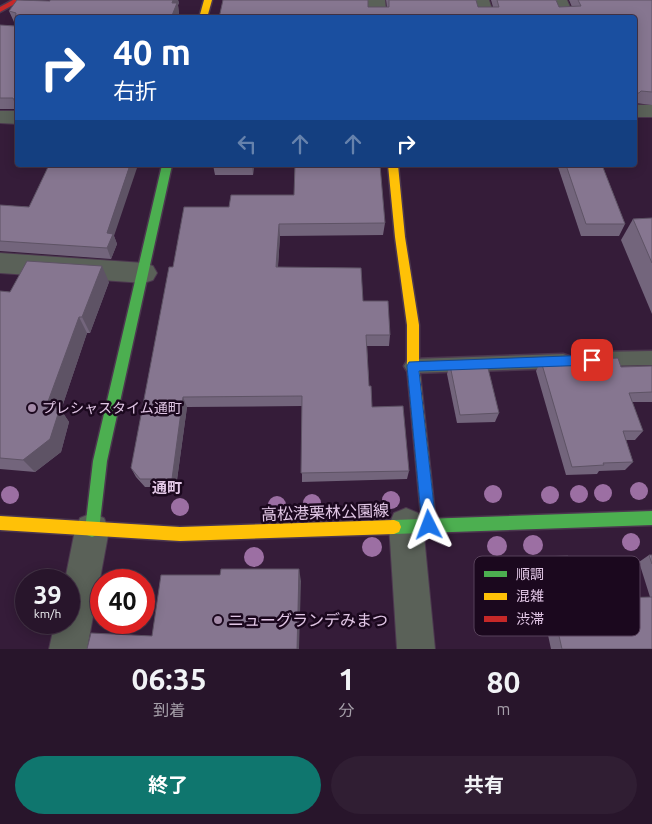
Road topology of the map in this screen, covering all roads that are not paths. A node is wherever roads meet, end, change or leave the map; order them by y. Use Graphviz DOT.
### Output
graph roads {
  1 [pos="18,0"];
  2 [pos="208,0"];
  3 [pos="376,0"];
  4 [pos="480,0"];
  5 [pos="558,0"];
  6 [pos="0,10"];
  7 [pos="203,15"];
  8 [pos="378,15"];
  9 [pos="485,15"];
  10 [pos="565,15"];
  11 [pos="637,111"];
  12 [pos="652,111"];
  13 [pos="0,117"];
  14 [pos="15,118"];
  15 [pos="167,167"];
  16 [pos="393,167"];
  17 [pos="0,263"];
  18 [pos="144,273"];
  19 [pos="652,358"];
  20 [pos="413,366"];
  21 [pos="652,518"];
  22 [pos="0,523"];
  23 [pos="418,525"];
  24 [pos="92,530"];
  25 [pos="68,649"];
  26 [pos="416,649"];
  1 -- 6 [label="street"];
  2 -- 7 [label="street"];
  3 -- 8 [label="street"];
  4 -- 9 [label="street"];
  5 -- 10 [label="street"];
  11 -- 12 [label="street"];
  13 -- 14 [label="street"];
  15 -- 18 [label="street"];
  16 -- 20 [label="street"];
  17 -- 18 [label="street"];
  18 -- 24 [label="street"];
  19 -- 20 [label="lane"];
  20 -- 23 [label="street"];
  21 -- 23 [label="street, 高松港栗林公園線"];
  22 -- 24 [label="street, 高松港栗林公園線"];
  23 -- 24 [label="street, 高松港栗林公園線"];
  23 -- 26 [label="street"];
  24 -- 25 [label="street"];
}
